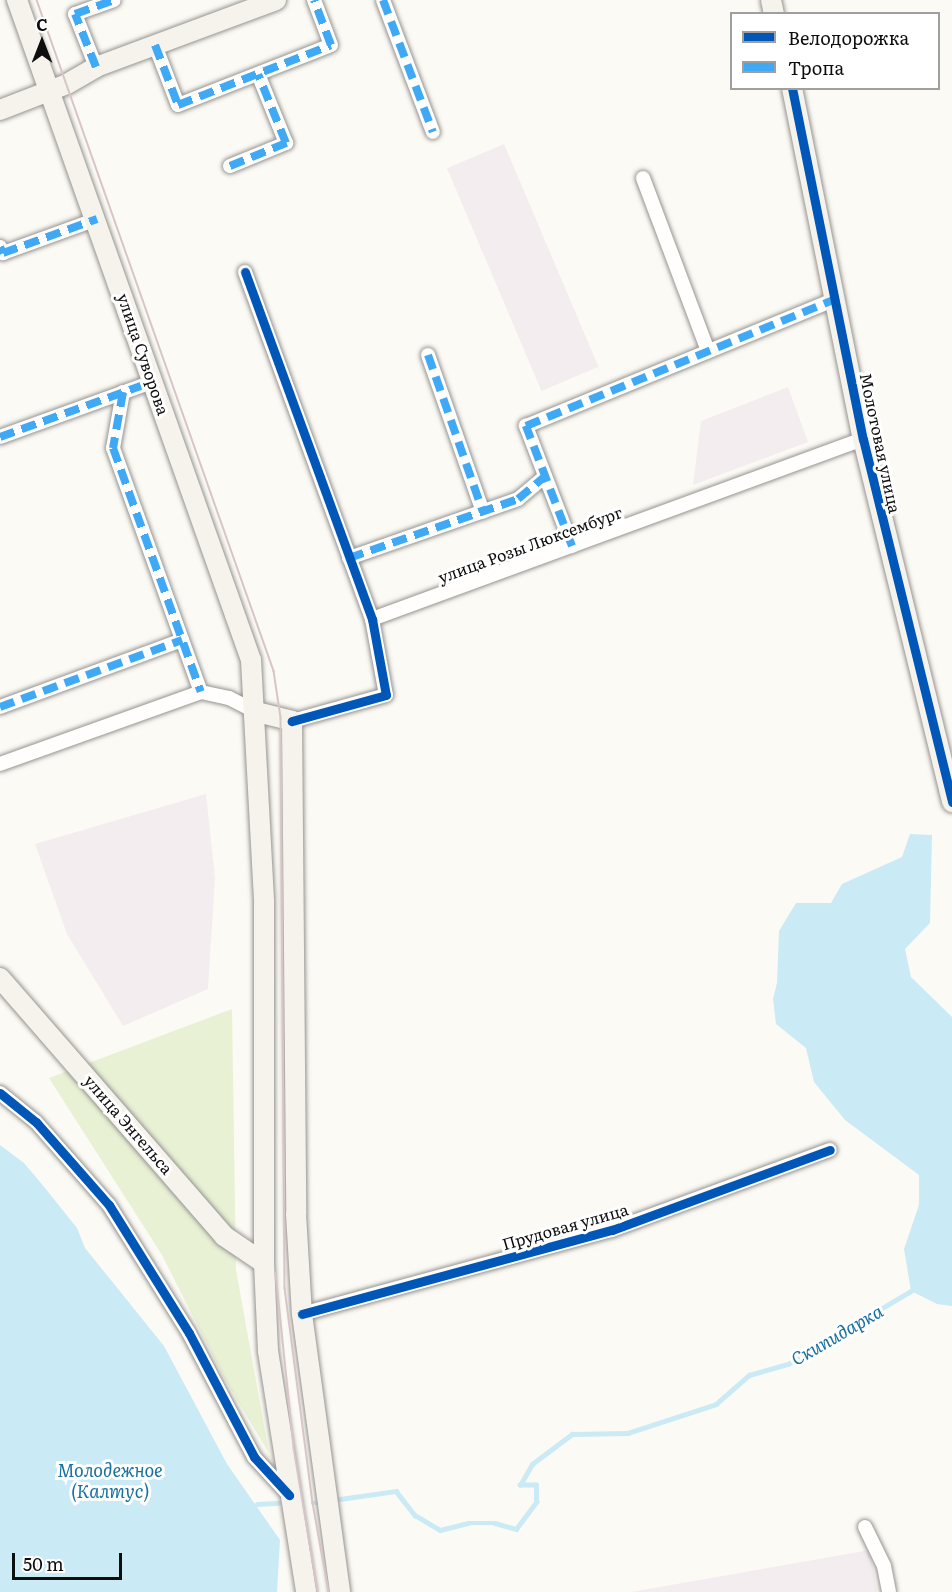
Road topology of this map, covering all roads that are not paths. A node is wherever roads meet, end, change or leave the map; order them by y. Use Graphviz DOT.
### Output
graph roads {
  1 [pos="17,0"];
  2 [pos="113,0"];
  3 [pos="276,0"];
  4 [pos="314,0"];
  5 [pos="383,0"];
  6 [pos="155,45"];
  7 [pos="96,68"];
  8 [pos="258,74"];
  9 [pos="792,90"];
  10 [pos="49,92"];
  11 [pos="0,110"];
  12 [pos="434,132"];
  13 [pos="230,166"];
  14 [pos="643,178"];
  15 [pos="97,219"];
  16 [pos="0,247"];
  17 [pos="245,272"];
  18 [pos="836,299"];
  19 [pos="708,351"];
  20 [pos="428,355"];
  21 [pos="152,381"];
  22 [pos="123,392"];
  23 [pos="0,437"];
  24 [pos="862,439"];
  25 [pos="545,476"];
  26 [pos="483,512"];
  27 [pos="572,546"];
  28 [pos="350,558"];
  29 [pos="372,619"];
  30 [pos="182,640"];
  31 [pos="201,692"];
  32 [pos="0,707"];
  33 [pos="256,711"];
  34 [pos="292,722"];
  35 [pos="0,764"];
  36 [pos="952,802"];
  37 [pos="0,978"];
  38 [pos="0,1093"];
  39 [pos="830,1150"];
  40 [pos="264,1263"];
  41 [pos="302,1314"];
  42 [pos="289,1495"];
  43 [pos="865,1527"];
  44 [pos="306,1592"];
  45 [pos="340,1592"];
  46 [pos="889,1592"];
  1 -- 10 [label="main road, улица Суворова"];
  2 -- 7 [label="street"];
  3 -- 6 [label="main road"];
  4 -- 8 [label="street"];
  5 -- 12 [label="street"];
  6 -- 7 [label="main road"];
  6 -- 8 [label="street"];
  7 -- 10 [label="main road"];
  8 -- 13 [label="street"];
  9 -- 18 [label="main road, Молотовая улица"];
  10 -- 11 [label="main road"];
  10 -- 15 [label="main road, улица Суворова"];
  14 -- 19 [label="street"];
  15 -- 16 [label="street"];
  15 -- 21 [label="main road, улица Суворова"];
  17 -- 28 [label="street"];
  18 -- 19 [label="street"];
  18 -- 24 [label="main road, Молотовая улица"];
  19 -- 25 [label="street"];
  20 -- 26 [label="street"];
  21 -- 22 [label="street"];
  21 -- 33 [label="main road, улица Суворова"];
  22 -- 23 [label="street"];
  22 -- 30 [label="street"];
  24 -- 27 [label="street, улица Розы Люксембург"];
  24 -- 36 [label="main road, Молотовая улица"];
  25 -- 26 [label="street"];
  25 -- 27 [label="street"];
  26 -- 28 [label="street"];
  27 -- 29 [label="street, улица Розы Люксембург"];
  28 -- 29 [label="street"];
  29 -- 34 [label="street"];
  30 -- 31 [label="street"];
  30 -- 32 [label="street"];
  31 -- 33 [label="street"];
  31 -- 35 [label="street"];
  33 -- 34 [label="main road"];
  33 -- 40 [label="main road, улица Суворова"];
  34 -- 41 [label="main road"];
  37 -- 40 [label="main road, улица Энгельса"];
  38 -- 42 [label="street"];
  39 -- 41 [label="street, Прудовая улица"];
  40 -- 42 [label="main road, улица Суворова"];
  41 -- 45 [label="main road"];
  42 -- 44 [label="main road, улица Суворова"];
  43 -- 46 [label="street"];
}
